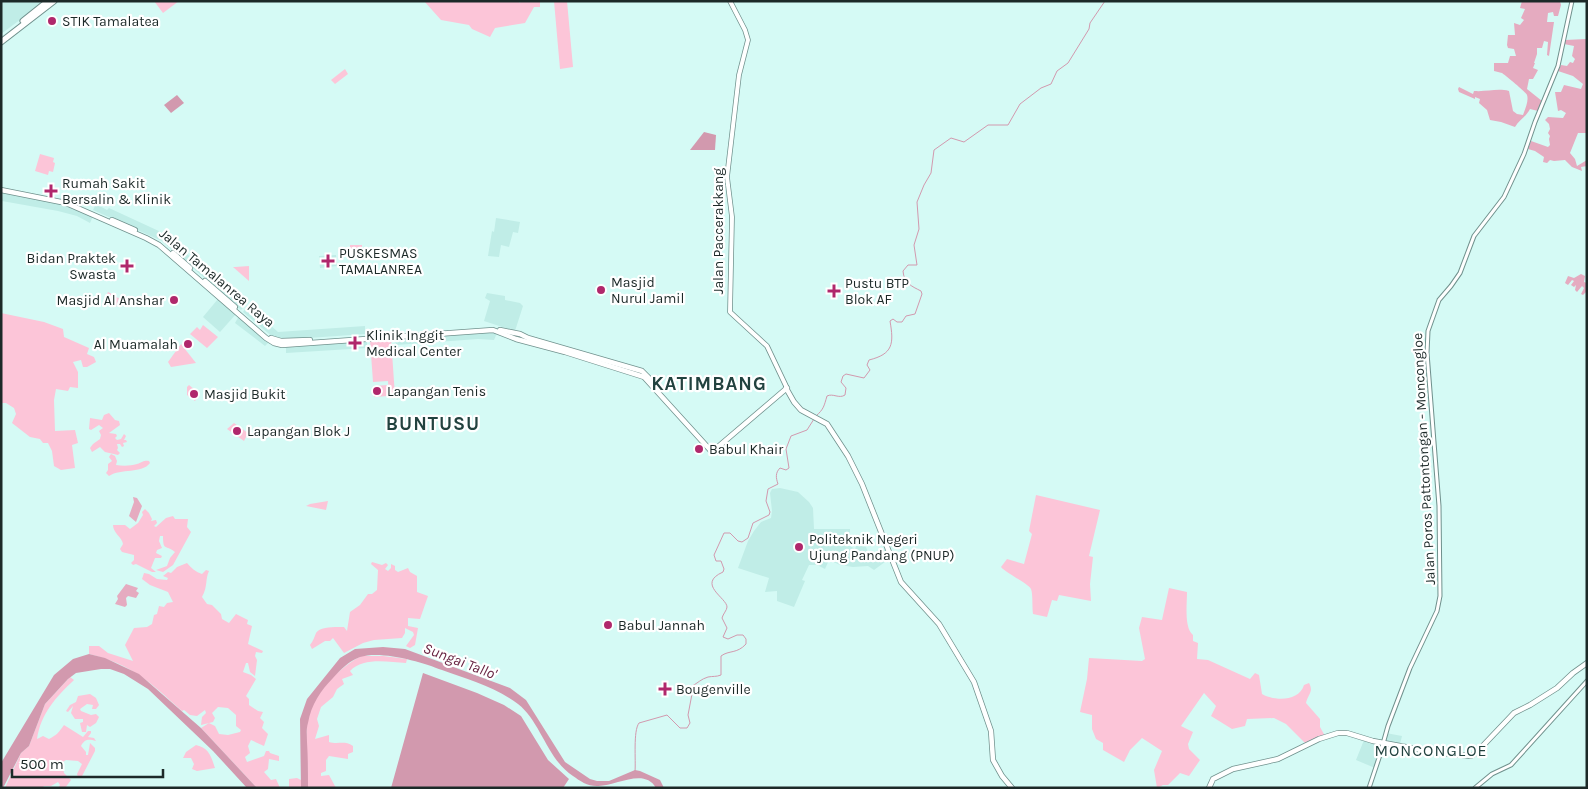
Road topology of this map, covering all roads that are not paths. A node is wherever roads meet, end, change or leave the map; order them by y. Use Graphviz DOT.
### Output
graph roads {
  1 [pos="48,1"];
  2 [pos="54,1"];
  3 [pos="730,1"];
  4 [pos="1572,1"];
  5 [pos="1,40"];
  6 [pos="1,189"];
  7 [pos="786,387"];
  8 [pos="1587,663"];
  9 [pos="1587,681"];
  10 [pos="1383,744"];
  11 [pos="1012,788"];
  12 [pos="1209,788"];
  13 [pos="1369,788"];
  14 [pos="1475,788"];
  1 -- 5 [label="highway"];
  2 -- 5 [label="highway"];
  3 -- 7 [label="main road, Jalan Paccerakkang"];
  4 -- 10 [label="street, Jalan Poros Pattontongan - Moncongloe"];
  6 -- 7 [label="main road, Jalan Tamalanrea Raya"];
  7 -- 11 [label="main road"];
  8 -- 10 [label="main road"];
  9 -- 14 [label="street"];
  10 -- 12 [label="main road"];
  10 -- 13 [label="street, Jalan Poros Pattontongan - Moncongloe"];
}
